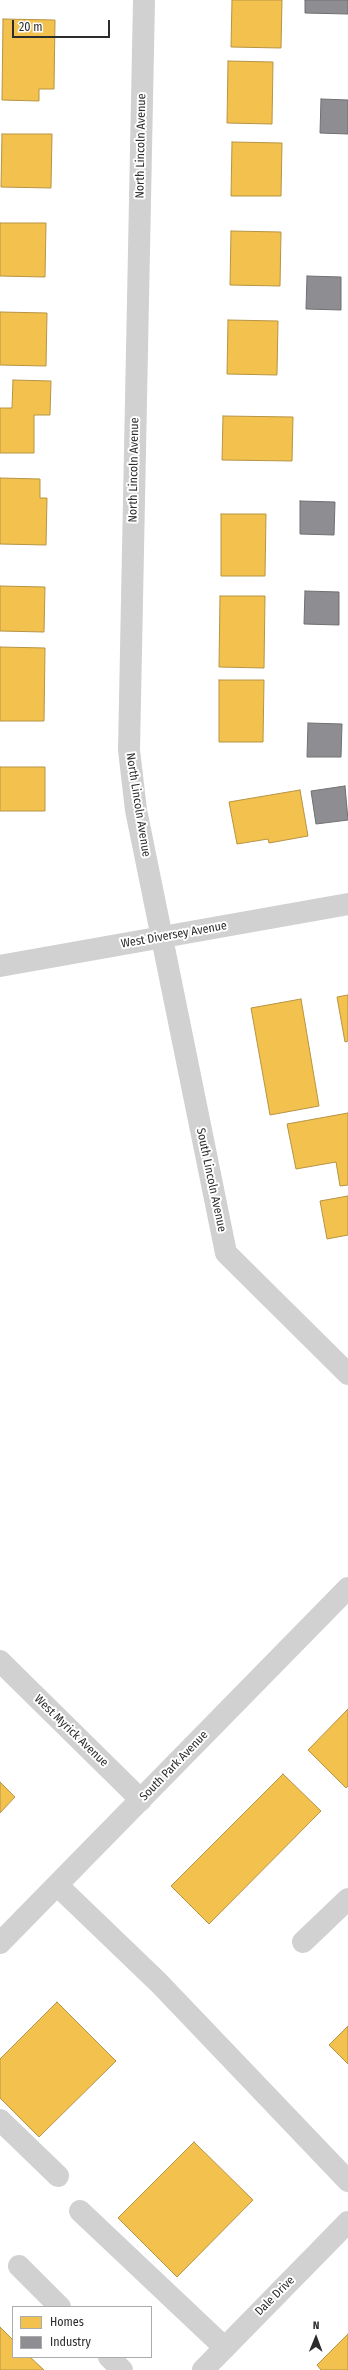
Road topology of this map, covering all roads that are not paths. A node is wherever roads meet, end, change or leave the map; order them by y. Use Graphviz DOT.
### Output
graph roads {
  1 [pos="144,0"];
  2 [pos="348,904"];
  3 [pos="163,937"];
  4 [pos="0,966"];
  5 [pos="348,1374"];
  6 [pos="348,1588"];
  7 [pos="0,1661"];
  8 [pos="141,1800"];
  9 [pos="57,1885"];
  10 [pos="348,1899"];
  11 [pos="303,1942"];
  12 [pos="0,1943"];
  13 [pos="0,2120"];
  14 [pos="58,2176"];
  15 [pos="348,2180"];
  16 [pos="80,2211"];
  17 [pos="348,2222"];
  18 [pos="19,2266"];
  19 [pos="59,2306"];
  20 [pos="225,2348"];
  21 [pos="110,2358"];
  22 [pos="122,2370"];
  23 [pos="203,2370"];
  1 -- 3 [label="street, North Lincoln Avenue"];
  2 -- 3 [label="street, West Diversey Avenue"];
  3 -- 4 [label="street, West Diversey Avenue"];
  3 -- 5 [label="street, South Lincoln Avenue"];
  6 -- 8 [label="street, South Park Avenue"];
  7 -- 8 [label="street, West Myrick Avenue"];
  8 -- 9 [label="street, South Park Avenue"];
  9 -- 12 [label="street, South Park Avenue"];
  9 -- 15 [label="street"];
  10 -- 11 [label="street"];
  13 -- 14 [label="street"];
  16 -- 20 [label="street"];
  17 -- 20 [label="street, Dale Drive"];
  18 -- 19 [label="street"];
  20 -- 23 [label="street, Dale Drive"];
  21 -- 22 [label="street"];
}
